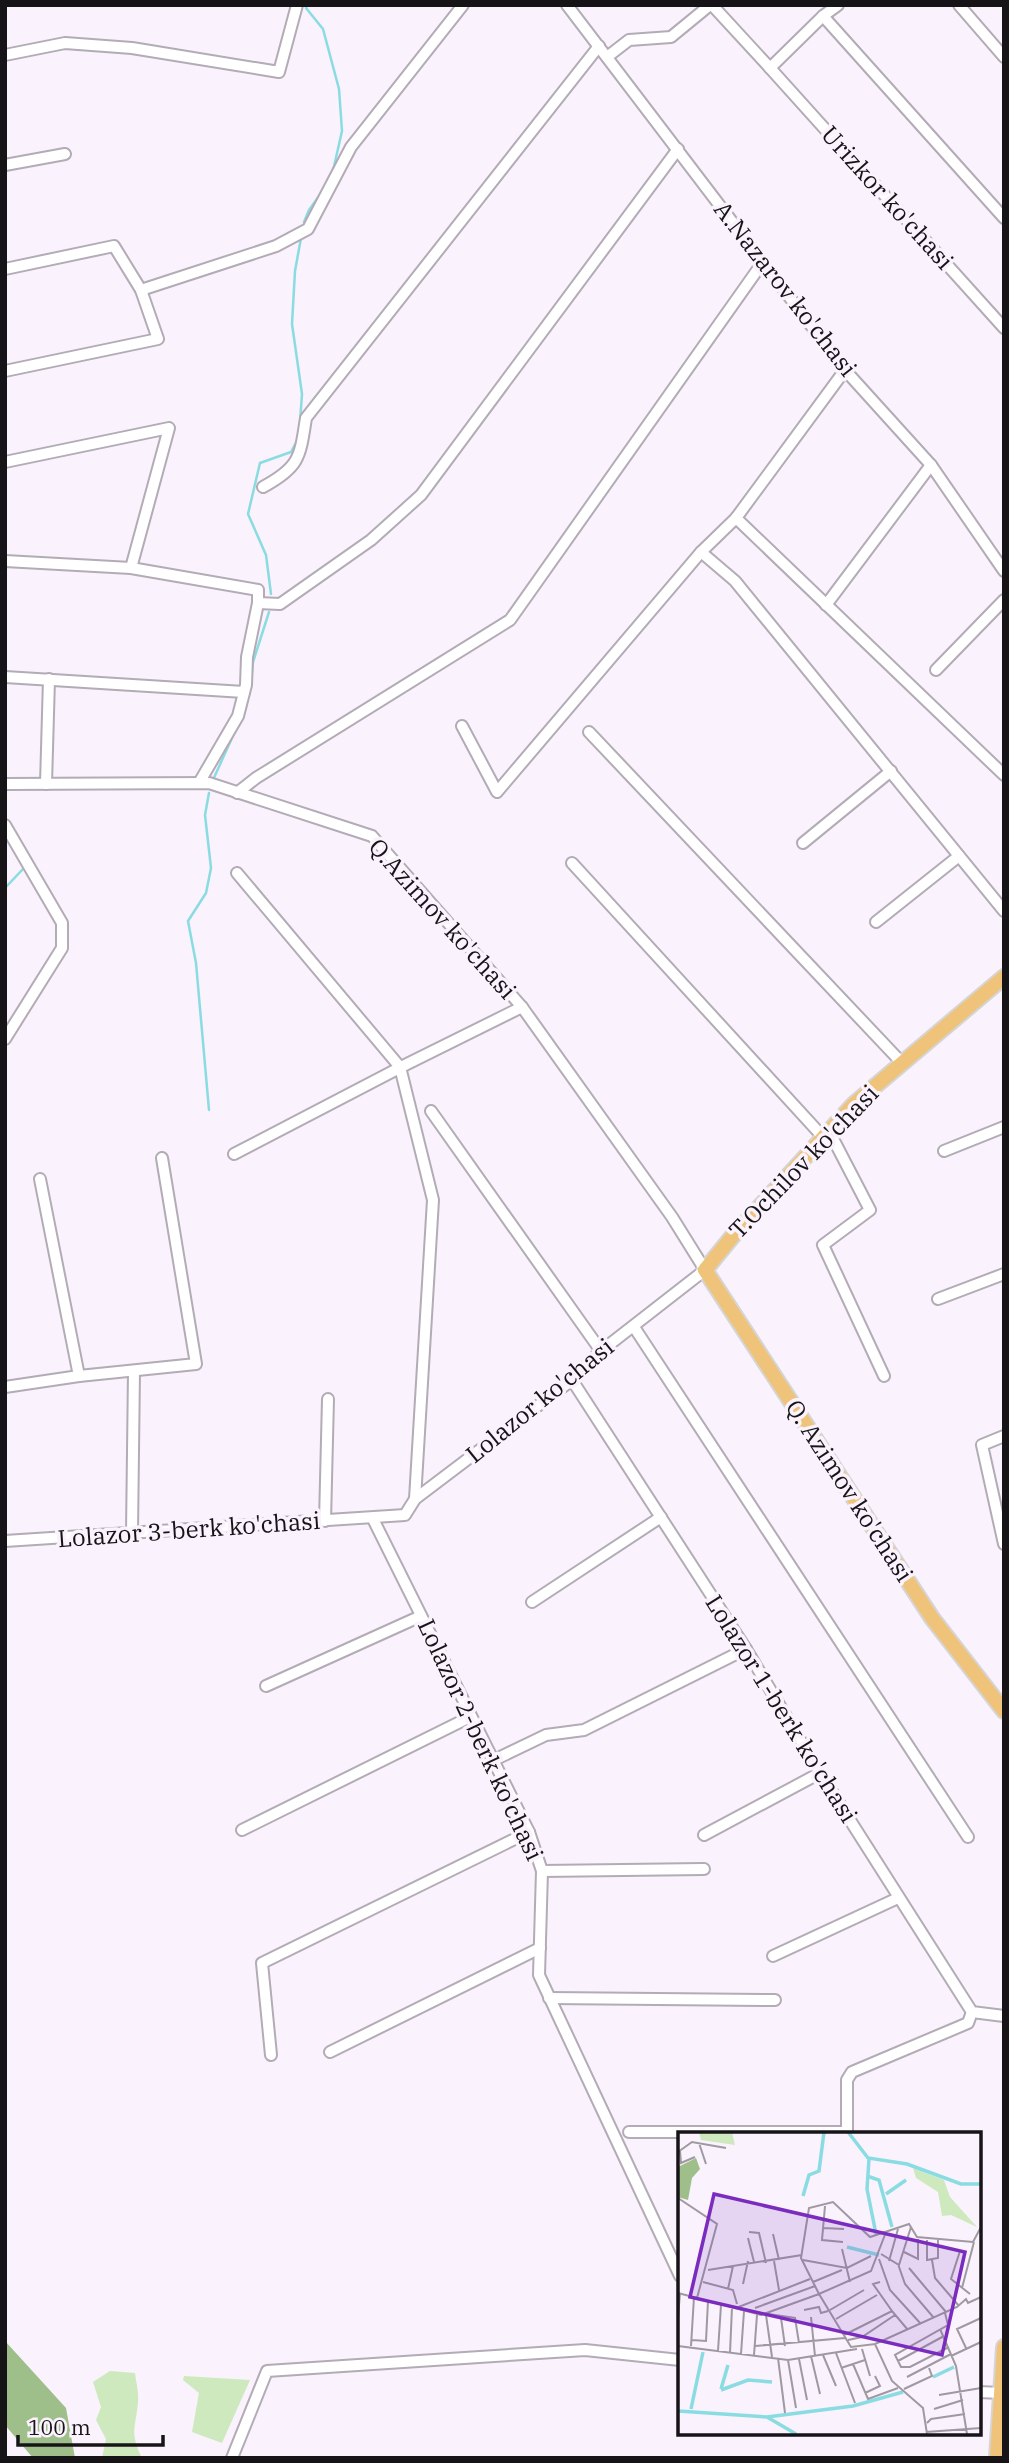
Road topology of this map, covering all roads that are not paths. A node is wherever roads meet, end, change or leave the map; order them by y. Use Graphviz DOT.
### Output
graph roads {
  1 [pos="297,5"];
  2 [pos="463,5"];
  3 [pos="567,5"];
  4 [pos="711,5"];
  5 [pos="838,5"];
  6 [pos="959,5"];
  7 [pos="823,16"];
  8 [pos="599,46"];
  9 [pos="5,55"];
  10 [pos="607,57"];
  11 [pos="1004,57"];
  12 [pos="771,68"];
  13 [pos="678,149"];
  14 [pos="65,154"];
  15 [pos="5,165"];
  16 [pos="1004,218"];
  17 [pos="763,262"];
  18 [pos="5,269"];
  19 [pos="141,290"];
  20 [pos="1004,328"];
  21 [pos="845,370"];
  22 [pos="5,371"];
  23 [pos="5,462"];
  24 [pos="931,465"];
  25 [pos="263,487"];
  26 [pos="736,518"];
  27 [pos="701,552"];
  28 [pos="5,561"];
  29 [pos="131,568"];
  30 [pos="1004,571"];
  31 [pos="1004,600"];
  32 [pos="258,603"];
  33 [pos="826,605"];
  34 [pos="936,670"];
  35 [pos="5,677"];
  36 [pos="49,680"];
  37 [pos="244,692"];
  38 [pos="462,726"];
  39 [pos="589,732"];
  40 [pos="891,771"];
  41 [pos="1004,775"];
  42 [pos="199,783"];
  43 [pos="5,784"];
  44 [pos="46,784"];
  45 [pos="237,793"];
  46 [pos="5,825"];
  47 [pos="803,843"];
  48 [pos="959,856"];
  49 [pos="572,863"];
  50 [pos="237,873"];
  51 [pos="1004,911"];
  52 [pos="876,922"];
  53 [pos="1004,977"];
  54 [pos="522,1007"];
  55 [pos="5,1040"];
  56 [pos="902,1063"];
  57 [pos="401,1067"];
  58 [pos="431,1111"];
  59 [pos="1004,1127"];
  60 [pos="826,1134"];
  61 [pos="944,1151"];
  62 [pos="234,1154"];
  63 [pos="162,1158"];
  64 [pos="40,1179"];
  65 [pos="705,1270"];
  66 [pos="1004,1274"];
  67 [pos="938,1299"];
  68 [pos="634,1326"];
  69 [pos="601,1351"];
  70 [pos="134,1371"];
  71 [pos="79,1376"];
  72 [pos="884,1376"];
  73 [pos="572,1380"];
  74 [pos="5,1387"];
  75 [pos="328,1399"];
  76 [pos="1004,1436"];
  77 [pos="415,1499"];
  78 [pos="661,1517"];
  79 [pos="373,1519"];
  80 [pos="325,1521"];
  81 [pos="132,1533"];
  82 [pos="5,1541"];
  83 [pos="1004,1544"];
  84 [pos="532,1602"];
  85 [pos="421,1616"];
  86 [pos="746,1649"];
  87 [pos="266,1686"];
  88 [pos="1003,1705"];
  89 [pos="470,1717"];
  90 [pos="492,1761"];
  91 [pos="820,1773"];
  92 [pos="242,1830"];
  93 [pos="529,1832"];
  94 [pos="704,1835"];
  95 [pos="968,1837"];
  96 [pos="704,1869"];
  97 [pos="542,1871"];
  98 [pos="898,1898"];
  99 [pos="540,1948"];
  100 [pos="773,1956"];
  101 [pos="549,1998"];
  102 [pos="775,2000"];
  103 [pos="972,2012"];
  104 [pos="1004,2016"];
  105 [pos="330,2052"];
  106 [pos="271,2055"];
  107 [pos="629,2132"];
  108 [pos="678,2132"];
  109 [pos="847,2132"];
  110 [pos="678,2272"];
  111 [pos="1004,2347"];
  112 [pos="678,2360"];
  113 [pos="981,2392"];
  114 [pos="1001,2393"];
  115 [pos="1001,2425"];
  116 [pos="232,2458"];
  117 [pos="997,2458"];
  1 -- 9 [label="street"];
  2 -- 19 [label="street"];
  3 -- 8 [label="street, A.Nazarov ko'chasi"];
  4 -- 10 [label="street"];
  4 -- 12 [label="street, Urizkor ko'chasi"];
  5 -- 7 [label="street"];
  6 -- 11 [label="street"];
  7 -- 12 [label="street"];
  7 -- 16 [label="street"];
  8 -- 10 [label="street, A.Nazarov ko'chasi"];
  8 -- 25 [label="street"];
  10 -- 13 [label="street, A.Nazarov ko'chasi"];
  12 -- 20 [label="street, Urizkor ko'chasi"];
  13 -- 17 [label="street, A.Nazarov ko'chasi"];
  13 -- 32 [label="street"];
  14 -- 15 [label="street"];
  17 -- 21 [label="street, A.Nazarov ko'chasi"];
  17 -- 45 [label="street"];
  18 -- 19 [label="street"];
  19 -- 22 [label="street"];
  21 -- 24 [label="street, A.Nazarov ko'chasi"];
  21 -- 26 [label="street"];
  23 -- 29 [label="street"];
  24 -- 30 [label="street, A.Nazarov ko'chasi"];
  24 -- 33 [label="street"];
  26 -- 27 [label="street"];
  26 -- 33 [label="street"];
  27 -- 38 [label="street"];
  27 -- 40 [label="street"];
  28 -- 29 [label="street"];
  29 -- 32 [label="street"];
  31 -- 34 [label="street"];
  32 -- 37 [label="street"];
  33 -- 41 [label="street"];
  35 -- 36 [label="street"];
  36 -- 37 [label="street"];
  36 -- 44 [label="street"];
  37 -- 42 [label="street"];
  39 -- 56 [label="street"];
  40 -- 47 [label="street"];
  40 -- 48 [label="street"];
  42 -- 44 [label="street, Q.Azimov ko'chasi"];
  42 -- 45 [label="street, Q.Azimov ko'chasi"];
  43 -- 44 [label="street, Q.Azimov ko'chasi"];
  45 -- 54 [label="street, Q.Azimov ko'chasi"];
  46 -- 55 [label="street"];
  48 -- 51 [label="street"];
  48 -- 52 [label="street"];
  49 -- 60 [label="street"];
  50 -- 57 [label="street"];
  53 -- 56 [label="main road, T.Ochilov ko'chasi"];
  54 -- 57 [label="street"];
  54 -- 65 [label="street, Q.Azimov ko'chasi"];
  56 -- 60 [label="main road, T.Ochilov ko'chasi"];
  57 -- 62 [label="street"];
  57 -- 77 [label="street"];
  58 -- 69 [label="street"];
  59 -- 61 [label="street"];
  60 -- 65 [label="main road, T.Ochilov ko'chasi"];
  60 -- 72 [label="street"];
  63 -- 70 [label="street"];
  64 -- 71 [label="street"];
  65 -- 68 [label="street, Lolazor ko'chasi"];
  65 -- 88 [label="main road, Q. Azimov ko'chasi"];
  66 -- 67 [label="street"];
  68 -- 69 [label="street, Lolazor ko'chasi"];
  68 -- 95 [label="street"];
  69 -- 73 [label="street, Lolazor ko'chasi"];
  70 -- 71 [label="street"];
  70 -- 81 [label="street"];
  71 -- 74 [label="street"];
  73 -- 77 [label="street, Lolazor ko'chasi"];
  73 -- 78 [label="street, Lolazor 1-berk ko'chasi"];
  75 -- 80 [label="street"];
  76 -- 83 [label="street"];
  77 -- 79 [label="street, Lolazor ko'chasi"];
  78 -- 84 [label="street"];
  78 -- 86 [label="street, Lolazor 1-berk ko'chasi"];
  79 -- 80 [label="street, Lolazor 3-berk ko'chasi"];
  79 -- 85 [label="street, Lolazor 2-berk ko'chasi"];
  80 -- 81 [label="street, Lolazor 3-berk ko'chasi"];
  81 -- 82 [label="street, Lolazor 3-berk ko'chasi"];
  85 -- 87 [label="street"];
  85 -- 89 [label="street, Lolazor 2-berk ko'chasi"];
  86 -- 90 [label="street"];
  86 -- 91 [label="street, Lolazor 1-berk ko'chasi"];
  89 -- 90 [label="street, Lolazor 2-berk ko'chasi"];
  89 -- 92 [label="street"];
  90 -- 93 [label="street, Lolazor 2-berk ko'chasi"];
  91 -- 94 [label="street"];
  91 -- 98 [label="street, Lolazor 1-berk ko'chasi"];
  93 -- 97 [label="street, Lolazor 2-berk ko'chasi"];
  93 -- 106 [label="street"];
  96 -- 97 [label="street"];
  97 -- 99 [label="street, Lolazor 2-berk ko'chasi"];
  98 -- 100 [label="street"];
  98 -- 103 [label="street, Lolazor 1-berk ko'chasi"];
  99 -- 101 [label="street, Lolazor 2-berk ko'chasi"];
  99 -- 105 [label="street"];
  101 -- 102 [label="street"];
  101 -- 110 [label="street, Lolazor 2-berk ko'chasi"];
  103 -- 104 [label="street"];
  103 -- 109 [label="street"];
  107 -- 108 [label="street"];
  111 -- 114 [label="main road"];
  112 -- 116 [label="street"];
  113 -- 114 [label="street"];
  114 -- 115 [label="main road"];
  115 -- 117 [label="main road"];
}
